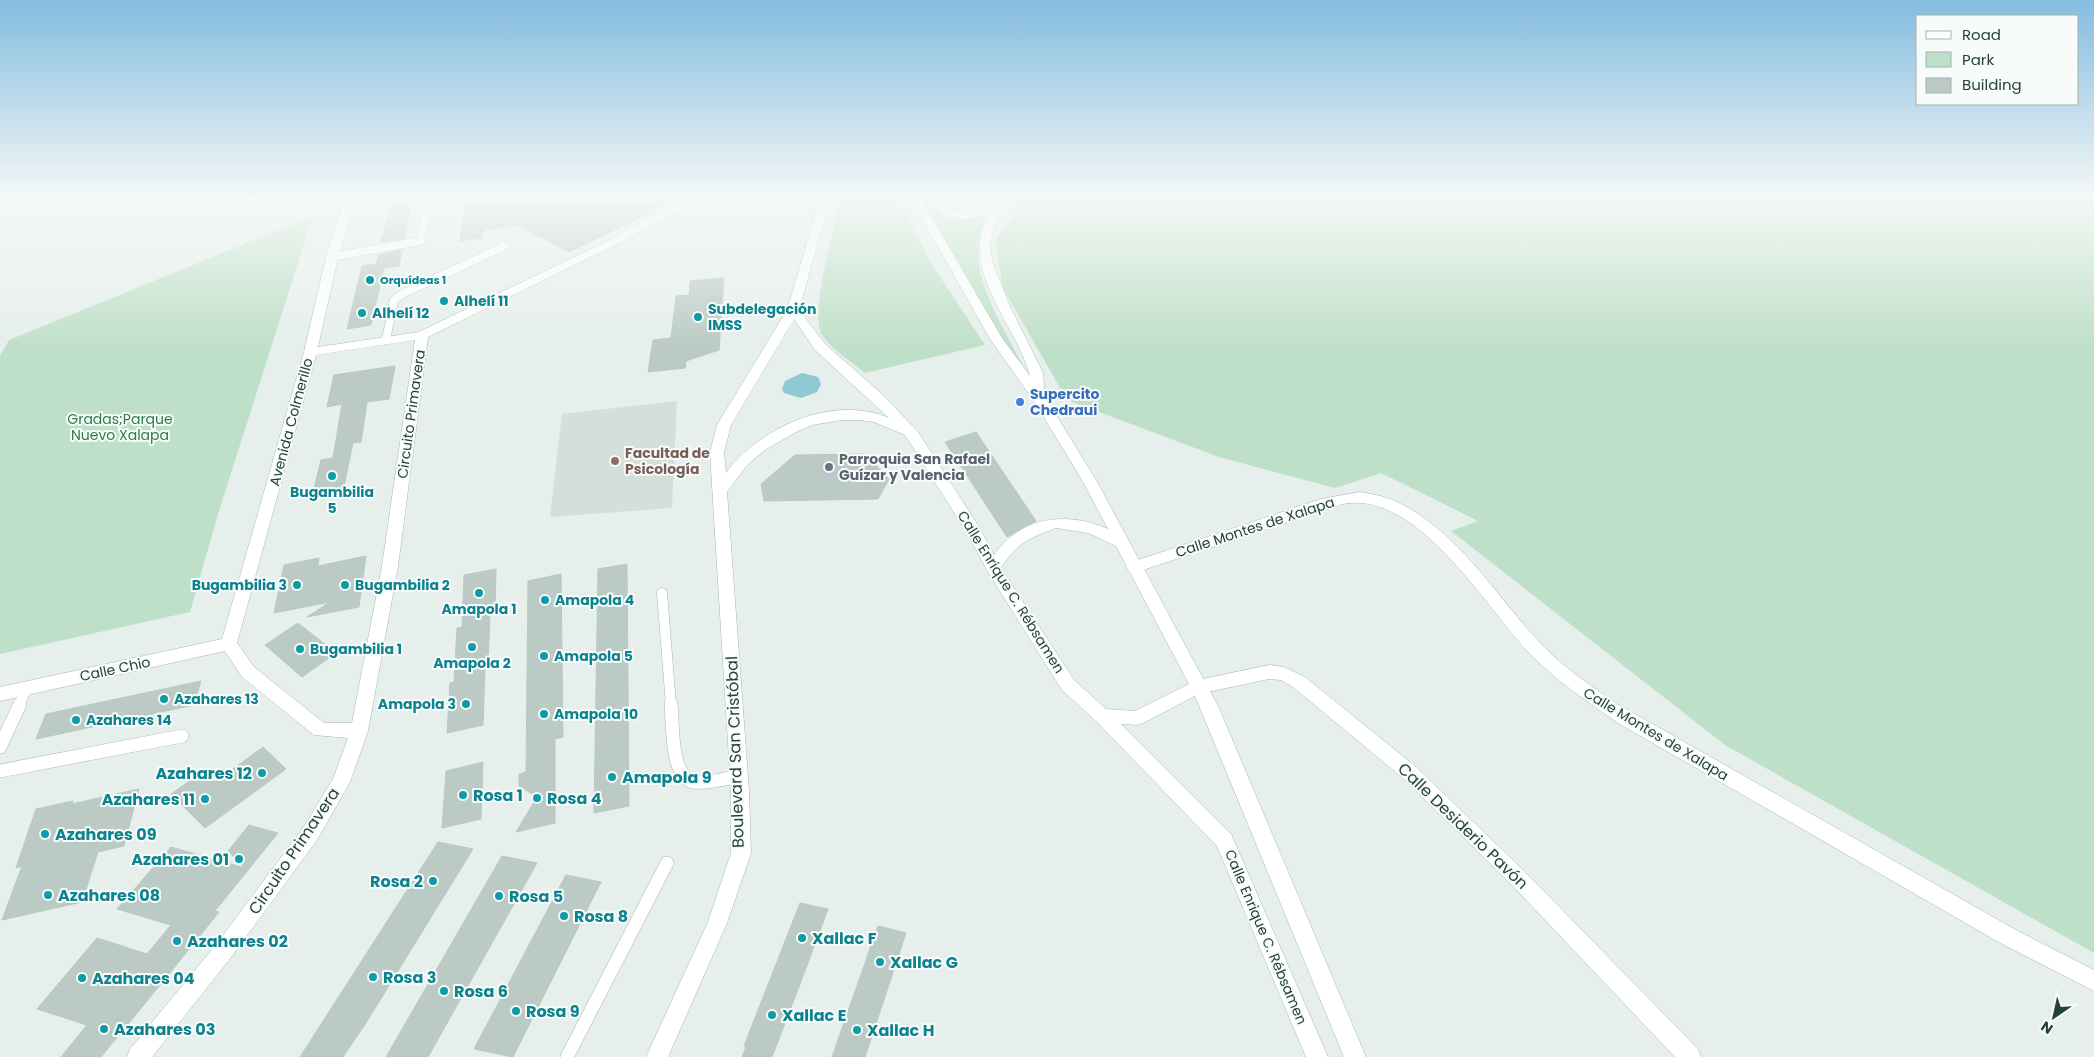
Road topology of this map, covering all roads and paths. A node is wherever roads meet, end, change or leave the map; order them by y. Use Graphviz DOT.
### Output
graph roads {
  1 [pos="334,248"];
  2 [pos="377,248"];
  3 [pos="500,248"];
  4 [pos="600,248"];
  5 [pos="811,248"];
  6 [pos="944,248"];
  7 [pos="985,248"];
  8 [pos="332,256"];
  9 [pos="793,310"];
  10 [pos="422,335"];
  11 [pos="386,340"];
  12 [pos="310,352"];
  13 [pos="1040,399"];
  14 [pos="913,435"];
  15 [pos="721,490"];
  16 [pos="1121,542"];
  17 [pos="1134,567"];
  18 [pos="993,568"];
  19 [pos="662,592"];
  20 [pos="229,644"];
  21 [pos="1198,687"];
  22 [pos="27,688"];
  23 [pos="0,694"];
  24 [pos="1102,716"];
  25 [pos="359,731"];
  26 [pos="182,736"];
  27 [pos="0,748"];
  28 [pos="0,771"];
  29 [pos="739,776"];
  30 [pos="667,864"];
  31 [pos="2094,981"];
  32 [pos="138,1057"];
  33 [pos="567,1057"];
  34 [pos="657,1057"];
  35 [pos="1318,1057"];
  36 [pos="1355,1057"];
  37 [pos="1690,1057"];
  1 -- 8 [label="street, Avenida Colmerillo"];
  2 -- 8 [label="lane"];
  3 -- 11 [label="lane"];
  4 -- 10 [label="street, Circuito Primavera"];
  5 -- 9 [label="street"];
  6 -- 13 [label="street"];
  7 -- 13 [label="street"];
  8 -- 12 [label="street, Avenida Colmerillo"];
  9 -- 14 [label="street, Calle Enrique C. Rébsamen"];
  9 -- 15 [label="street, Boulevard San Cristóbal"];
  10 -- 11 [label="street"];
  10 -- 25 [label="street, Circuito Primavera"];
  11 -- 12 [label="street"];
  12 -- 20 [label="street, Avenida Colmerillo"];
  13 -- 16 [label="street"];
  14 -- 15 [label="street"];
  14 -- 18 [label="street, Calle Enrique C. Rébsamen"];
  15 -- 29 [label="street, Boulevard San Cristóbal"];
  16 -- 17 [label="street"];
  16 -- 18 [label="street"];
  17 -- 21 [label="street"];
  17 -- 31 [label="street, Calle Montes de Xalapa"];
  18 -- 24 [label="street, Calle Enrique C. Rébsamen"];
  19 -- 29 [label="lane"];
  20 -- 22 [label="street, Calle Chio"];
  20 -- 25 [label="street"];
  21 -- 24 [label="street, Calle Desiderio Pavón"];
  21 -- 36 [label="street"];
  21 -- 37 [label="street, Calle Desiderio Pavón"];
  22 -- 23 [label="street, Calle Chio"];
  22 -- 27 [label="lane"];
  24 -- 35 [label="street, Calle Enrique C. Rébsamen"];
  25 -- 32 [label="street, Circuito Primavera"];
  26 -- 28 [label="lane"];
  29 -- 34 [label="street, Boulevard San Cristóbal"];
  30 -- 33 [label="lane"];
}
